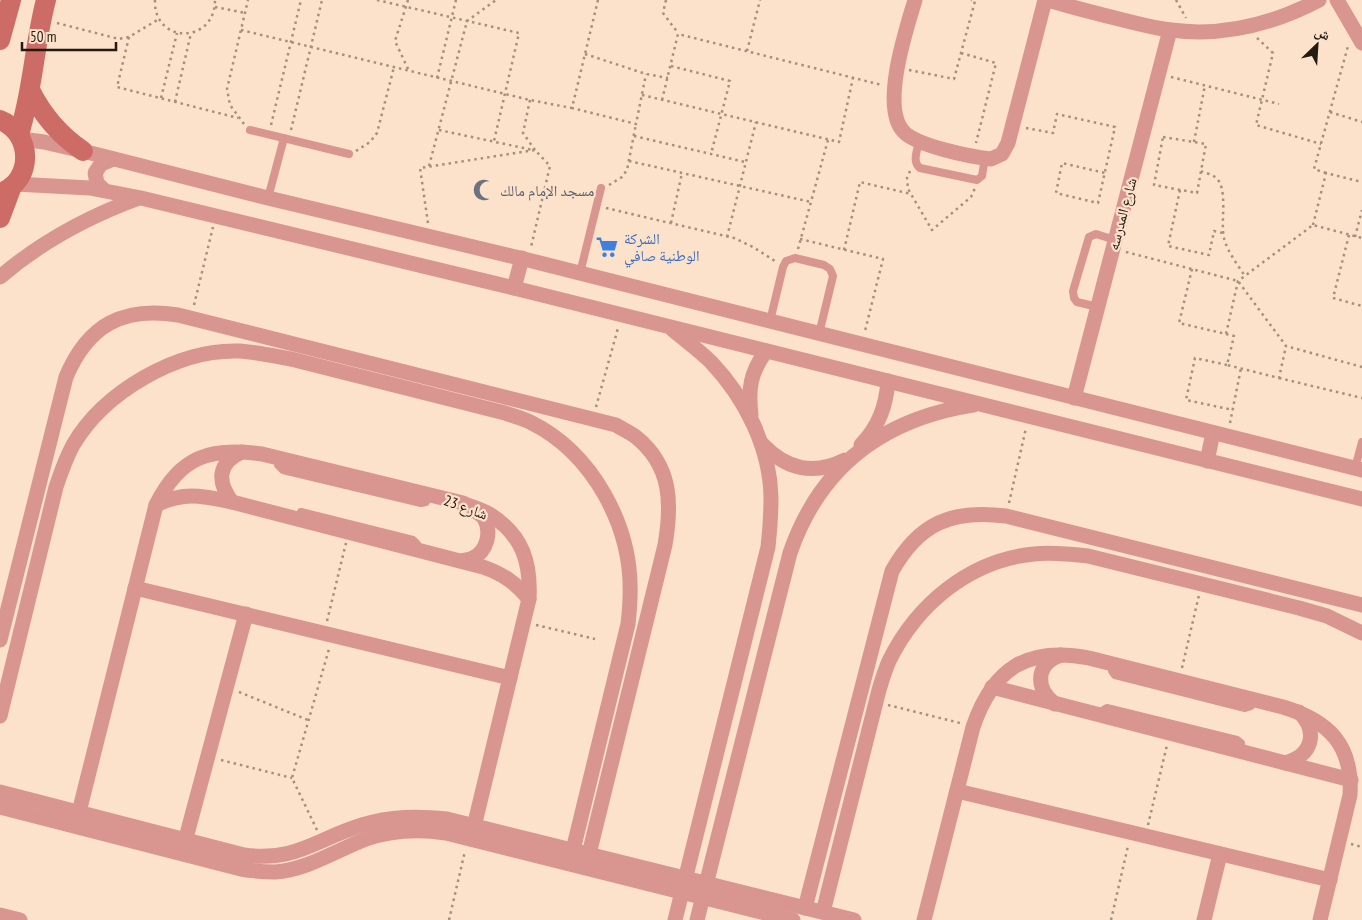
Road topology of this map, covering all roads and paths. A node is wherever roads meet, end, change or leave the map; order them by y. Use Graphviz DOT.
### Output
graph roads {
  1 [pos="11,0"];
  2 [pos="154,0"];
  3 [pos="214,0"];
  4 [pos="248,0"];
  5 [pos="301,0"];
  6 [pos="322,0"];
  7 [pos="377,0"];
  8 [pos="408,0"];
  9 [pos="456,0"];
  10 [pos="496,0"];
  11 [pos="598,0"];
  12 [pos="666,0"];
  13 [pos="760,0"];
  14 [pos="915,0"];
  15 [pos="970,0"];
  16 [pos="1046,0"];
  17 [pos="1176,0"];
  18 [pos="1319,0"];
  19 [pos="1338,0"];
  20 [pos="406,6"];
  21 [pos="214,7"];
  22 [pos="246,13"];
  23 [pos="42,15"];
  24 [pos="452,18"];
  25 [pos="159,19"];
  26 [pos="6,21"];
  27 [pos="467,21"];
  28 [pos="1245,28"];
  29 [pos="1353,28"];
  30 [pos="241,30"];
  31 [pos="1170,30"];
  32 [pos="1195,32"];
  33 [pos="178,33"];
  34 [pos="191,33"];
  35 [pos="678,34"];
  36 [pos="129,37"];
  37 [pos="0,40"];
  38 [pos="291,42"];
  39 [pos="1362,43"];
  40 [pos="311,47"];
  41 [pos="747,51"];
  42 [pos="961,53"];
  43 [pos="585,54"];
  44 [pos="671,66"];
  45 [pos="394,67"];
  46 [pos="898,67"];
  47 [pos="409,71"];
  48 [pos="646,74"];
  49 [pos="1158,74"];
  50 [pos="437,78"];
  51 [pos="668,78"];
  52 [pos="853,78"];
  53 [pos="451,81"];
  54 [pos="1205,85"];
  55 [pos="895,88"];
  56 [pos="30,90"];
  57 [pos="505,94"];
  58 [pos="642,95"];
  59 [pos="161,98"];
  60 [pos="530,100"];
  61 [pos="662,100"];
  62 [pos="1262,100"];
  63 [pos="175,102"];
  64 [pos="1279,104"];
  65 [pos="572,108"];
  66 [pos="1330,112"];
  67 [pos="722,114"];
  68 [pos="238,118"];
  69 [pos="0,120"];
  70 [pos="756,122"];
  71 [pos="1362,122"];
  72 [pos="636,124"];
  73 [pos="1013,124"];
  74 [pos="250,130"];
  75 [pos="439,130"];
  76 [pos="269,134"];
  77 [pos="634,136"];
  78 [pos="20,137"];
  79 [pos="286,139"];
  80 [pos="828,140"];
  81 [pos="494,142"];
  82 [pos="919,142"];
  83 [pos="1194,142"];
  84 [pos="1321,144"];
  85 [pos="535,150"];
  86 [pos="83,151"];
  87 [pos="349,154"];
  88 [pos="711,154"];
  89 [pos="979,157"];
  90 [pos="113,159"];
  91 [pos="629,161"];
  92 [pos="745,162"];
  93 [pos="916,165"];
  94 [pos="429,166"];
  95 [pos="1201,171"];
  96 [pos="682,172"];
  97 [pos="1105,173"];
  98 [pos="1326,173"];
  99 [pos="979,180"];
  100 [pos="1362,182"];
  101 [pos="739,186"];
  102 [pos="9,188"];
  103 [pos="601,188"];
  104 [pos="104,190"];
  105 [pos="1180,190"];
  106 [pos="911,194"];
  107 [pos="141,198"];
  108 [pos="268,198"];
  109 [pos="811,202"];
  110 [pos="597,205"];
  111 [pos="1362,210"];
  112 [pos="216,216"];
  113 [pos="0,218"];
  114 [pos="671,223"];
  115 [pos="1313,225"];
  116 [pos="1223,233"];
  117 [pos="1349,235"];
  118 [pos="430,237"];
  119 [pos="727,237"];
  120 [pos="1355,237"];
  121 [pos="1362,238"];
  122 [pos="800,239"];
  123 [pos="1114,244"];
  124 [pos="844,250"];
  125 [pos="795,258"];
  126 [pos="525,259"];
  127 [pos="783,267"];
  128 [pos="1192,269"];
  129 [pos="580,273"];
  130 [pos="1245,276"];
  131 [pos="0,277"];
  132 [pos="1238,281"];
  133 [pos="514,288"];
  134 [pos="1362,306"];
  135 [pos="1098,307"];
  136 [pos="621,315"];
  137 [pos="190,318"];
  138 [pos="770,321"];
  139 [pos="670,327"];
  140 [pos="819,334"];
  141 [pos="1226,334"];
  142 [pos="862,344"];
  143 [pos="1286,346"];
  144 [pos="766,351"];
  145 [pos="1227,365"];
  146 [pos="388,367"];
  147 [pos="1362,367"];
  148 [pos="1241,368"];
  149 [pos="1279,378"];
  150 [pos="888,381"];
  151 [pos="386,382"];
  152 [pos="1074,398"];
  153 [pos="1362,398"];
  154 [pos="980,404"];
  155 [pos="1233,410"];
  156 [pos="1029,416"];
  157 [pos="593,418"];
  158 [pos="751,421"];
  159 [pos="1220,435"];
  160 [pos="1362,442"];
  161 [pos="761,443"];
  162 [pos="242,452"];
  163 [pos="850,458"];
  164 [pos="1207,461"];
  165 [pos="1358,469"];
  166 [pos="1362,499"];
  167 [pos="232,502"];
  168 [pos="462,503"];
  169 [pos="156,505"];
  170 [pos="266,511"];
  171 [pos="1006,516"];
  172 [pos="348,532"];
  173 [pos="418,550"];
  174 [pos="460,561"];
  175 [pos="1209,567"];
  176 [pos="1203,584"];
  177 [pos="135,588"];
  178 [pos="530,599"];
  179 [pos="1362,605"];
  180 [pos="246,614"];
  181 [pos="524,623"];
  182 [pos="1362,633"];
  183 [pos="328,634"];
  184 [pos="595,638"];
  185 [pos="0,640"];
  186 [pos="1070,654"];
  187 [pos="1114,664"];
  188 [pos="510,678"];
  189 [pos="1179,681"];
  190 [pos="226,686"];
  191 [pos="992,687"];
  192 [pos="1253,700"];
  193 [pos="876,702"];
  194 [pos="1055,704"];
  195 [pos="1299,712"];
  196 [pos="0,716"];
  197 [pos="1100,716"];
  198 [pos="308,720"];
  199 [pos="973,727"];
  200 [pos="1170,734"];
  201 [pos="1240,752"];
  202 [pos="208,757"];
  203 [pos="1285,764"];
  204 [pos="292,778"];
  205 [pos="1351,780"];
  206 [pos="957,790"];
  207 [pos="0,792"];
  208 [pos="0,807"];
  209 [pos="79,812"];
  210 [pos="471,834"];
  211 [pos="1138,834"];
  212 [pos="323,841"];
  213 [pos="183,847"];
  214 [pos="573,850"];
  215 [pos="589,854"];
  216 [pos="1220,854"];
  217 [pos="1330,880"];
  218 [pos="684,885"];
  219 [pos="704,890"];
  220 [pos="805,908"];
  221 [pos="823,912"];
  222 [pos="0,915"];
  223 [pos="20,920"];
  224 [pos="448,920"];
  225 [pos="675,920"];
  226 [pos="697,920"];
  227 [pos="793,920"];
  228 [pos="854,920"];
  229 [pos="924,920"];
  230 [pos="1111,920"];
  231 [pos="1204,920"];
  232 [pos="1320,920"];
  1 -- 26 [label="street"];
  2 -- 25 [label="path"];
  3 -- 21 [label="path"];
  4 -- 22 [label="path"];
  5 -- 38 [label="path"];
  6 -- 40 [label="path"];
  7 -- 20 [label="path"];
  8 -- 20 [label="path"];
  9 -- 24 [label="path"];
  10 -- 27 [label="path"];
  11 -- 43 [label="path"];
  12 -- 35 [label="path"];
  13 -- 41 [label="path"];
  14 -- 46 [label="street"];
  15 -- 42 [label="path"];
  16 -- 31 [label="street"];
  16 -- 73 [label="street"];
  17 -- 32 [label="path"];
  18 -- 28 [label="street"];
  19 -- 29 [label="street"];
  20 -- 24 [label="path"];
  20 -- 47 [label="path"];
  21 -- 22 [label="path"];
  21 -- 34 [label="path"];
  22 -- 30 [label="path"];
  23 -- 26 [label="street"];
  23 -- 36 [label="path"];
  23 -- 56 [label="street"];
  24 -- 27 [label="path"];
  24 -- 50 [label="path"];
  25 -- 33 [label="path"];
  25 -- 36 [label="path"];
  26 -- 37 [label="street"];
  27 -- 53 [label="path"];
  27 -- 57 [label="path"];
  28 -- 32 [label="street"];
  28 -- 62 [label="path"];
  29 -- 39 [label="street"];
  29 -- 66 [label="path"];
  30 -- 38 [label="path"];
  30 -- 68 [label="path"];
  31 -- 32 [label="street"];
  31 -- 49 [label="street, شارع المدرسه"];
  33 -- 34 [label="path"];
  33 -- 59 [label="path"];
  34 -- 63 [label="path"];
  35 -- 41 [label="path"];
  35 -- 44 [label="path"];
  36 -- 59 [label="path"];
  38 -- 40 [label="path"];
  38 -- 76 [label="path"];
  40 -- 45 [label="path"];
  40 -- 79 [label="path"];
  41 -- 52 [label="path"];
  42 -- 46 [label="path"];
  42 -- 89 [label="path"];
  43 -- 48 [label="path"];
  43 -- 65 [label="path"];
  44 -- 51 [label="path"];
  44 -- 67 [label="path"];
  45 -- 47 [label="path"];
  45 -- 87 [label="path"];
  46 -- 55 [label="street"];
  47 -- 50 [label="path"];
  48 -- 51 [label="path"];
  48 -- 58 [label="path"];
  49 -- 54 [label="path"];
  49 -- 123 [label="street, شارع المدرسه"];
  50 -- 53 [label="path"];
  51 -- 61 [label="path"];
  52 -- 55 [label="path"];
  52 -- 80 [label="path"];
  53 -- 57 [label="path"];
  53 -- 75 [label="path"];
  54 -- 62 [label="path"];
  54 -- 83 [label="path"];
  55 -- 82 [label="street"];
  56 -- 78 [label="street"];
  56 -- 86 [label="street"];
  57 -- 60 [label="path"];
  57 -- 81 [label="path"];
  58 -- 61 [label="path"];
  58 -- 72 [label="path"];
  59 -- 63 [label="path"];
  60 -- 65 [label="path"];
  60 -- 85 [label="path"];
  61 -- 67 [label="path"];
  62 -- 64 [label="path"];
  62 -- 84 [label="path"];
  63 -- 68 [label="path"];
  65 -- 72 [label="path"];
  66 -- 71 [label="path"];
  66 -- 84 [label="path"];
  67 -- 70 [label="path"];
  67 -- 88 [label="path"];
  68 -- 74 [label="path"];
  69 -- 78 [label="street"];
  70 -- 80 [label="path"];
  70 -- 92 [label="path"];
  72 -- 77 [label="path"];
  73 -- 89 [label="street"];
  73 -- 97 [label="path"];
  74 -- 76 [label="lane"];
  75 -- 81 [label="path"];
  75 -- 94 [label="path"];
  76 -- 79 [label="lane"];
  77 -- 88 [label="path"];
  77 -- 91 [label="path"];
  78 -- 86 [label="street"];
  78 -- 102 [label="street"];
  79 -- 87 [label="lane"];
  79 -- 108 [label="lane"];
  80 -- 109 [label="path"];
  81 -- 85 [label="path"];
  82 -- 89 [label="street"];
  82 -- 93 [label="lane"];
  83 -- 95 [label="path"];
  83 -- 105 [label="path"];
  84 -- 98 [label="path"];
  85 -- 94 [label="path"];
  85 -- 126 [label="path"];
  86 -- 90 [label="street"];
  88 -- 92 [label="path"];
  89 -- 99 [label="lane"];
  90 -- 104 [label="street"];
  90 -- 108 [label="street"];
  91 -- 96 [label="path"];
  91 -- 103 [label="path"];
  92 -- 101 [label="path"];
  93 -- 99 [label="lane"];
  93 -- 106 [label="path"];
  94 -- 118 [label="path"];
  95 -- 105 [label="path"];
  95 -- 116 [label="path"];
  96 -- 101 [label="path"];
  96 -- 114 [label="path"];
  97 -- 97 [label="path"];
  98 -- 100 [label="path"];
  98 -- 115 [label="path"];
  99 -- 106 [label="path"];
  101 -- 109 [label="path"];
  101 -- 119 [label="path"];
  102 -- 104 [label="street"];
  102 -- 113 [label="street"];
  103 -- 110 [label="lane"];
  104 -- 107 [label="street"];
  105 -- 116 [label="path"];
  106 -- 124 [label="path"];
  107 -- 112 [label="street"];
  107 -- 131 [label="street"];
  108 -- 118 [label="street"];
  109 -- 122 [label="path"];
  110 -- 114 [label="path"];
  110 -- 129 [label="lane"];
  111 -- 120 [label="path"];
  112 -- 133 [label="street"];
  112 -- 137 [label="path"];
  114 -- 119 [label="path"];
  115 -- 117 [label="path"];
  115 -- 130 [label="path"];
  116 -- 130 [label="path"];
  117 -- 120 [label="path"];
  117 -- 134 [label="path"];
  118 -- 126 [label="street"];
  119 -- 127 [label="path"];
  120 -- 121 [label="path"];
  122 -- 124 [label="path"];
  122 -- 125 [label="path"];
  123 -- 128 [label="path"];
  123 -- 135 [label="street, شارع المدرسه"];
  123 -- 135 [label="lane"];
  124 -- 142 [label="path"];
  125 -- 127 [label="lane"];
  125 -- 140 [label="lane"];
  126 -- 129 [label="street"];
  126 -- 133 [label="street"];
  127 -- 138 [label="lane"];
  128 -- 132 [label="path"];
  128 -- 141 [label="path"];
  129 -- 138 [label="street"];
  130 -- 132 [label="path"];
  132 -- 141 [label="path"];
  132 -- 143 [label="path"];
  133 -- 136 [label="street"];
  135 -- 152 [label="street, شارع المدرسه"];
  136 -- 139 [label="street"];
  136 -- 157 [label="path"];
  137 -- 146 [label="street"];
  137 -- 185 [label="street"];
  138 -- 140 [label="street"];
  139 -- 144 [label="street"];
  139 -- 158 [label="street"];
  140 -- 142 [label="street"];
  141 -- 145 [label="path"];
  142 -- 152 [label="street"];
  143 -- 147 [label="path"];
  143 -- 149 [label="path"];
  144 -- 150 [label="street"];
  144 -- 158 [label="street"];
  145 -- 148 [label="path"];
  145 -- 155 [label="path"];
  146 -- 151 [label="street"];
  146 -- 157 [label="street"];
  148 -- 149 [label="path"];
  148 -- 155 [label="path"];
  149 -- 153 [label="path"];
  150 -- 154 [label="street"];
  150 -- 163 [label="street"];
  151 -- 196 [label="street"];
  151 -- 214 [label="street"];
  152 -- 159 [label="street"];
  154 -- 156 [label="street"];
  154 -- 163 [label="street"];
  155 -- 159 [label="path"];
  156 -- 164 [label="street"];
  156 -- 171 [label="path"];
  157 -- 215 [label="street"];
  158 -- 161 [label="street"];
  159 -- 164 [label="street"];
  159 -- 165 [label="street"];
  160 -- 165 [label="lane"];
  161 -- 163 [label="street"];
  161 -- 218 [label="street"];
  162 -- 167 [label="street"];
  162 -- 168 [label="street, شارع 23"];
  162 -- 169 [label="street, شارع 23"];
  163 -- 219 [label="street"];
  164 -- 166 [label="street"];
  167 -- 169 [label="street"];
  167 -- 170 [label="street"];
  168 -- 174 [label="street"];
  168 -- 178 [label="street, شارع 23"];
  169 -- 177 [label="street, شارع 23"];
  170 -- 172 [label="street"];
  170 -- 173 [label="lane"];
  171 -- 175 [label="street"];
  171 -- 220 [label="street"];
  172 -- 173 [label="street"];
  172 -- 183 [label="path"];
  173 -- 174 [label="street"];
  174 -- 178 [label="street"];
  175 -- 176 [label="street"];
  175 -- 179 [label="street"];
  176 -- 182 [label="street"];
  176 -- 189 [label="path"];
  176 -- 193 [label="street"];
  177 -- 180 [label="street"];
  177 -- 209 [label="street, شارع 23"];
  178 -- 181 [label="street, شارع 23"];
  180 -- 183 [label="street"];
  180 -- 190 [label="street"];
  181 -- 184 [label="path"];
  181 -- 188 [label="street, شارع 23"];
  183 -- 188 [label="street"];
  183 -- 198 [label="path"];
  186 -- 187 [label="street"];
  186 -- 191 [label="street"];
  186 -- 194 [label="street"];
  187 -- 189 [label="street"];
  187 -- 192 [label="lane"];
  188 -- 210 [label="street, شارع 23"];
  189 -- 192 [label="street"];
  190 -- 198 [label="path"];
  190 -- 202 [label="street"];
  191 -- 194 [label="street"];
  191 -- 199 [label="street"];
  192 -- 195 [label="street"];
  193 -- 199 [label="path"];
  193 -- 221 [label="street"];
  194 -- 197 [label="street"];
  195 -- 203 [label="street"];
  195 -- 205 [label="street"];
  197 -- 200 [label="street"];
  197 -- 201 [label="lane"];
  198 -- 204 [label="path"];
  199 -- 206 [label="street"];
  200 -- 201 [label="street"];
  200 -- 211 [label="path"];
  201 -- 203 [label="street"];
  202 -- 204 [label="path"];
  202 -- 213 [label="street"];
  203 -- 205 [label="street"];
  204 -- 212 [label="path"];
  205 -- 217 [label="street"];
  206 -- 211 [label="street"];
  206 -- 229 [label="street"];
  207 -- 209 [label="street"];
  208 -- 213 [label="street"];
  209 -- 213 [label="street"];
  210 -- 212 [label="street"];
  210 -- 213 [label="street"];
  210 -- 214 [label="street"];
  210 -- 218 [label="street"];
  210 -- 224 [label="path"];
  211 -- 216 [label="street"];
  211 -- 230 [label="path"];
  212 -- 213 [label="street"];
  214 -- 215 [label="street"];
  215 -- 218 [label="street"];
  216 -- 217 [label="street"];
  216 -- 231 [label="street"];
  217 -- 232 [label="street"];
  218 -- 219 [label="street"];
  218 -- 225 [label="street"];
  219 -- 220 [label="street"];
  219 -- 226 [label="street"];
  219 -- 227 [label="street"];
  220 -- 221 [label="street"];
  221 -- 228 [label="street"];
  222 -- 223 [label="street"];
}
